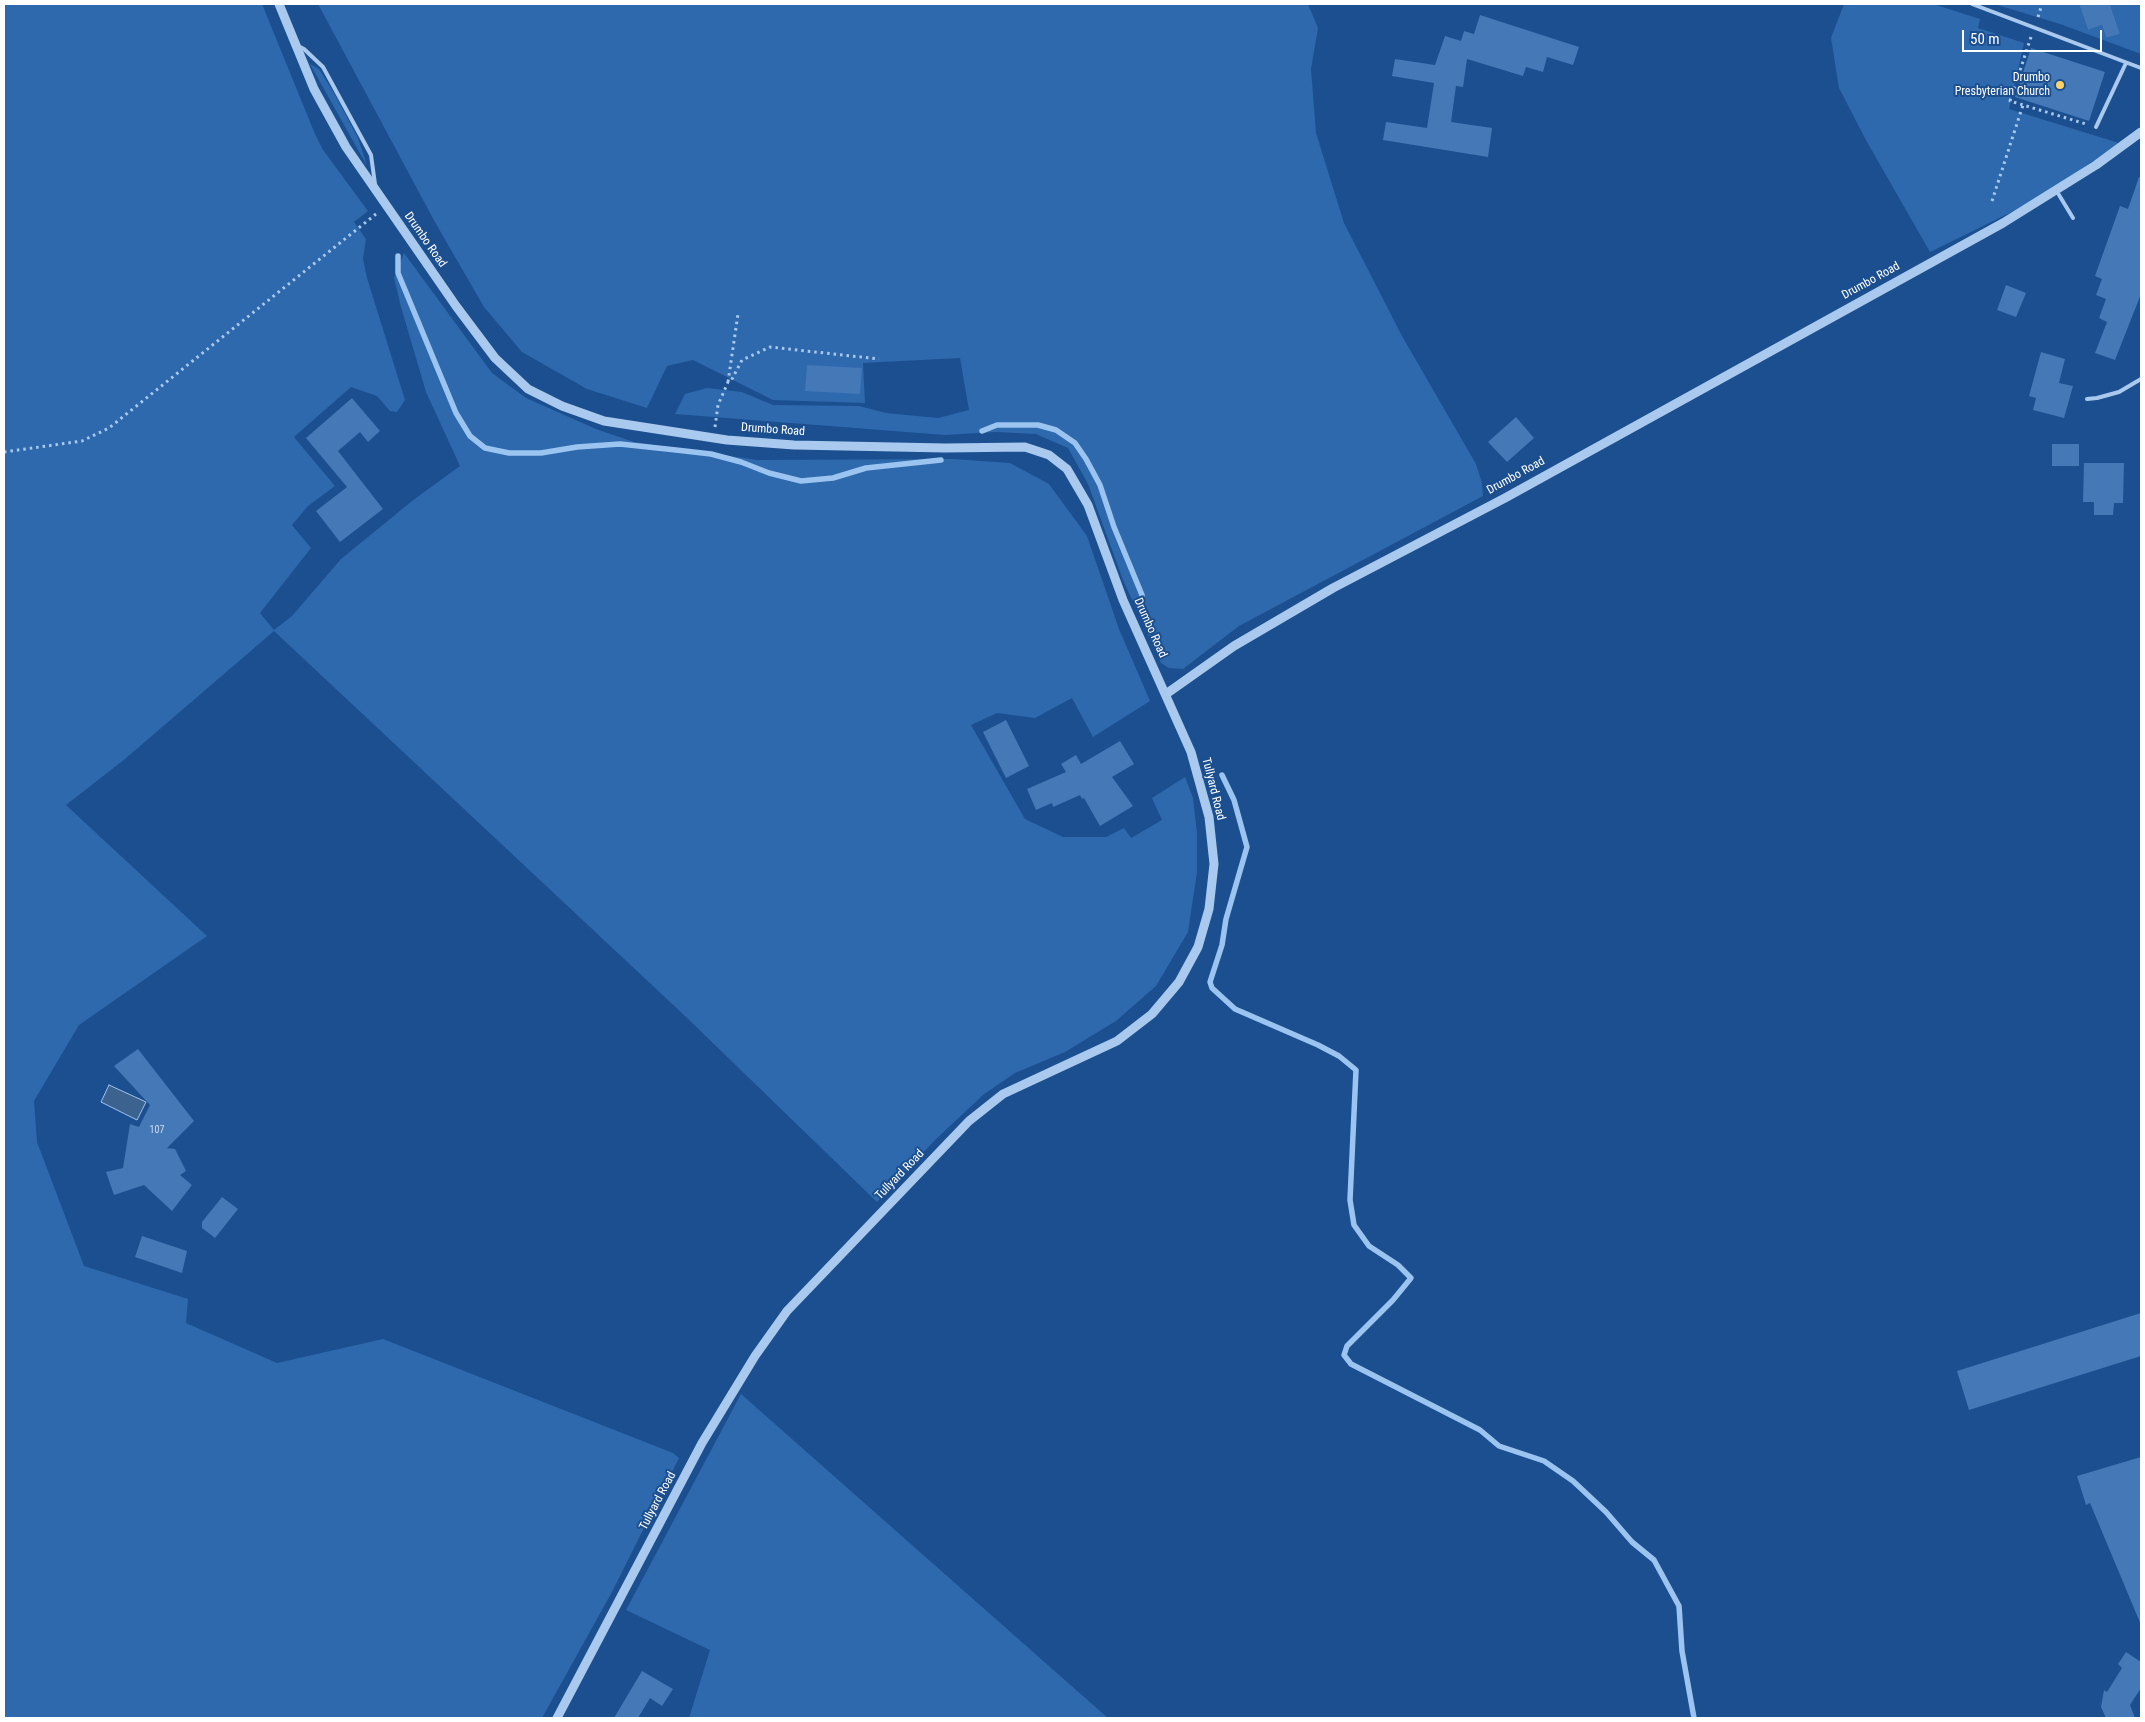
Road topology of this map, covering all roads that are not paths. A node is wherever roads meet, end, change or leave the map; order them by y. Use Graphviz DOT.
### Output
graph roads {
  1 [pos="279,4"];
  2 [pos="1972,4"];
  3 [pos="295,45"];
  4 [pos="2126,63"];
  5 [pos="2141,68"];
  6 [pos="2096,127"];
  7 [pos="2141,132"];
  8 [pos="2056,190"];
  9 [pos="376,191"];
  10 [pos="2073,218"];
  11 [pos="2141,379"];
  12 [pos="2087,399"];
  13 [pos="1166,694"];
  14 [pos="557,1718"];
  1 -- 3 [label="street, Drumbo Road"];
  2 -- 4 [label="lane"];
  3 -- 9 [label="street, Drumbo Road"];
  3 -- 9 [label="lane"];
  4 -- 5 [label="lane"];
  4 -- 6 [label="lane"];
  7 -- 8 [label="street, Drumbo Road"];
  8 -- 10 [label="lane"];
  8 -- 13 [label="street, Drumbo Road"];
  9 -- 13 [label="street, Drumbo Road"];
  11 -- 12 [label="lane"];
  13 -- 14 [label="street, Tullyard Road"];
}
